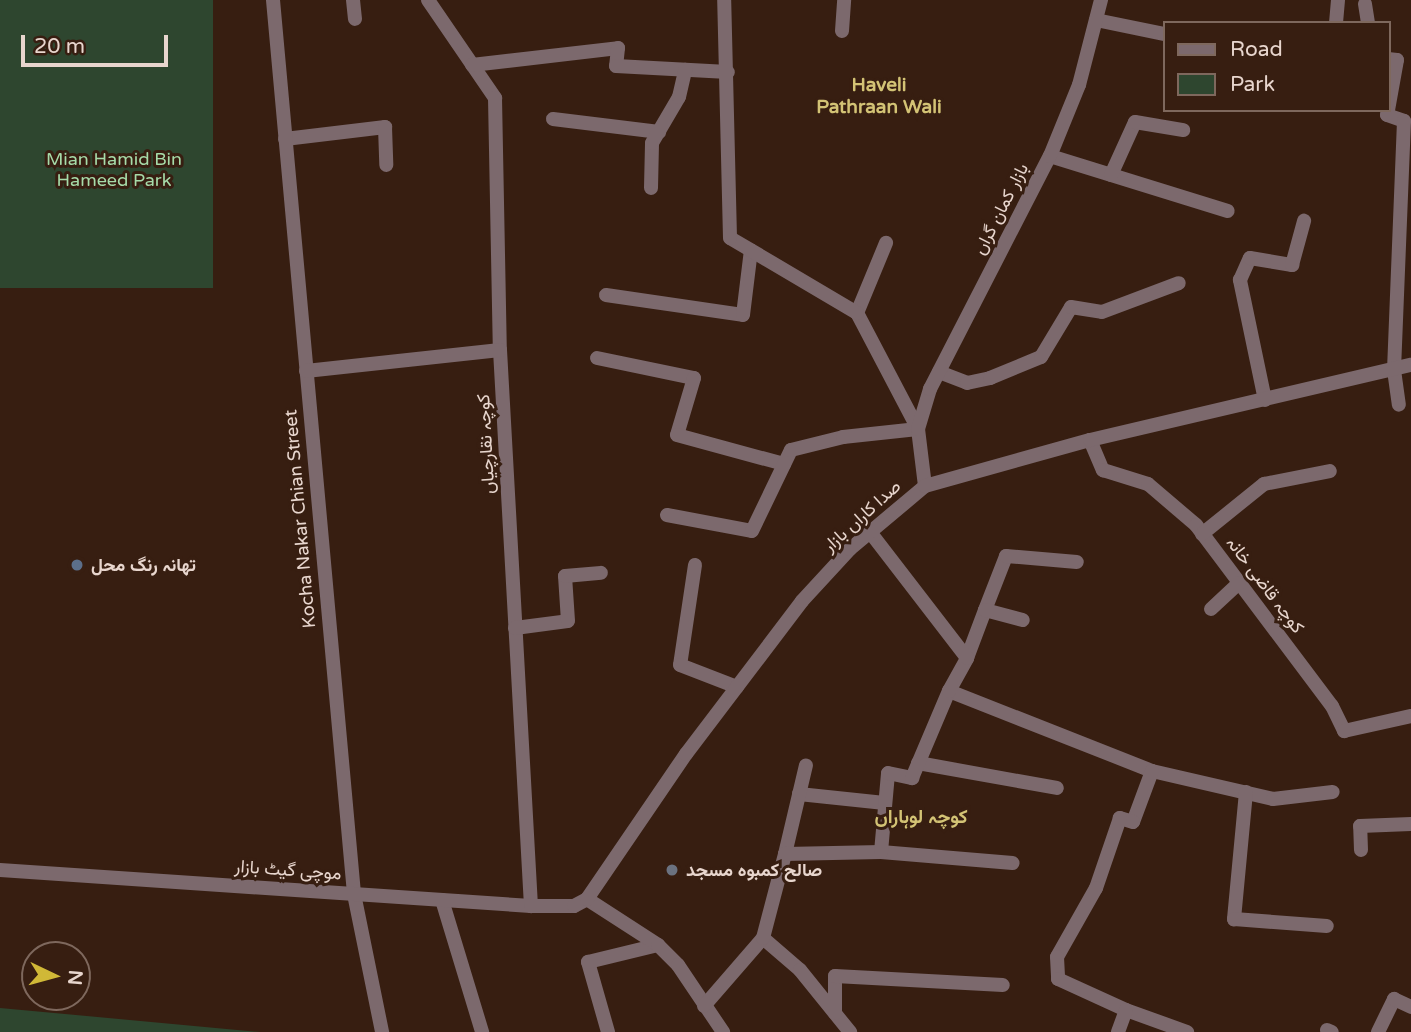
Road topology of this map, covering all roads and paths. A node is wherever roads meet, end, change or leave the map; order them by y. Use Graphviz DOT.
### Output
graph roads {
  1 [pos="273,0"];
  2 [pos="354,0"];
  3 [pos="428,0"];
  4 [pos="724,0"];
  5 [pos="844,0"];
  6 [pos="1101,0"];
  7 [pos="1338,0"];
  8 [pos="1362,1"];
  9 [pos="355,19"];
  10 [pos="1096,20"];
  11 [pos="1336,21"];
  12 [pos="1367,21"];
  13 [pos="842,31"];
  14 [pos="1162,33"];
  15 [pos="1390,58"];
  16 [pos="472,65"];
  17 [pos="685,70"];
  18 [pos="728,72"];
  19 [pos="1390,99"];
  20 [pos="1388,112"];
  21 [pos="553,119"];
  22 [pos="1183,130"];
  23 [pos="659,132"];
  24 [pos="285,139"];
  25 [pos="1050,156"];
  26 [pos="386,165"];
  27 [pos="1111,175"];
  28 [pos="651,188"];
  29 [pos="1228,211"];
  30 [pos="1304,222"];
  31 [pos="886,243"];
  32 [pos="751,250"];
  33 [pos="1179,283"];
  34 [pos="606,295"];
  35 [pos="856,313"];
  36 [pos="500,350"];
  37 [pos="597,358"];
  38 [pos="1411,365"];
  39 [pos="1394,370"];
  40 [pos="306,371"];
  41 [pos="939,372"];
  42 [pos="1265,400"];
  43 [pos="1399,405"];
  44 [pos="918,429"];
  45 [pos="1090,440"];
  46 [pos="785,464"];
  47 [pos="1330,471"];
  48 [pos="925,486"];
  49 [pos="667,515"];
  50 [pos="870,532"];
  51 [pos="1202,534"];
  52 [pos="1077,562"];
  53 [pos="695,565"];
  54 [pos="601,573"];
  55 [pos="1239,583"];
  56 [pos="1211,609"];
  57 [pos="985,610"];
  58 [pos="1023,620"];
  59 [pos="515,628"];
  60 [pos="967,658"];
  61 [pos="737,687"];
  62 [pos="949,691"];
  63 [pos="1411,716"];
  64 [pos="918,763"];
  65 [pos="806,765"];
  66 [pos="1152,771"];
  67 [pos="1057,788"];
  68 [pos="1246,792"];
  69 [pos="1333,792"];
  70 [pos="799,794"];
  71 [pos="885,803"];
  72 [pos="1411,824"];
  73 [pos="1361,850"];
  74 [pos="881,852"];
  75 [pos="785,854"];
  76 [pos="1013,863"];
  77 [pos="0,870"];
  78 [pos="354,894"];
  79 [pos="587,899"];
  80 [pos="442,900"];
  81 [pos="531,906"];
  82 [pos="574,906"];
  83 [pos="1327,926"];
  84 [pos="763,938"];
  85 [pos="658,945"];
  86 [pos="1003,985"];
  87 [pos="704,1006"];
  88 [pos="1411,1007"];
  89 [pos="1126,1010"];
  90 [pos="835,1013"];
  91 [pos="382,1032"];
  92 [pos="482,1032"];
  93 [pos="608,1032"];
  94 [pos="723,1032"];
  95 [pos="850,1032"];
  96 [pos="1118,1032"];
  97 [pos="1187,1032"];
  98 [pos="1378,1032"];
  1 -- 24 [label="street, Kocha Nakar Chian Street"];
  2 -- 9 [label="street"];
  3 -- 16 [label="street, کوچہ نقارچیاں"];
  4 -- 18 [label="street"];
  5 -- 13 [label="street"];
  6 -- 10 [label="street, بازار کمان گراں"];
  7 -- 11 [label="street"];
  8 -- 12 [label="street"];
  10 -- 14 [label="street"];
  10 -- 25 [label="street, بازار کمان گراں"];
  15 -- 19 [label="street"];
  16 -- 17 [label="street"];
  16 -- 36 [label="street, کوچہ نقارچیاں"];
  17 -- 18 [label="street"];
  17 -- 23 [label="street"];
  18 -- 32 [label="street"];
  20 -- 39 [label="street"];
  21 -- 23 [label="street"];
  22 -- 27 [label="street"];
  23 -- 28 [label="street"];
  24 -- 26 [label="street"];
  24 -- 40 [label="street, Kocha Nakar Chian Street"];
  25 -- 27 [label="street"];
  25 -- 41 [label="street, بازار کمان گراں"];
  27 -- 29 [label="street"];
  30 -- 42 [label="street"];
  31 -- 35 [label="street"];
  32 -- 34 [label="street"];
  32 -- 35 [label="street"];
  33 -- 41 [label="street"];
  35 -- 44 [label="street"];
  36 -- 40 [label="street"];
  36 -- 59 [label="street, کوچہ نقارچیاں"];
  37 -- 46 [label="street"];
  38 -- 39 [label="street, صدا کاراں بازار"];
  39 -- 42 [label="street, صدا کاراں بازار"];
  39 -- 43 [label="street"];
  40 -- 78 [label="street, Kocha Nakar Chian Street"];
  41 -- 44 [label="street, بازار کمان گراں"];
  42 -- 45 [label="street, صدا کاراں بازار"];
  44 -- 46 [label="street"];
  44 -- 48 [label="street"];
  45 -- 48 [label="street, صدا کاراں بازار"];
  45 -- 51 [label="street, کوچہ قاضی خانہ"];
  46 -- 49 [label="street"];
  47 -- 51 [label="street"];
  48 -- 50 [label="street, صدا کاراں بازار"];
  50 -- 60 [label="street"];
  50 -- 61 [label="street, صدا کاراں بازار"];
  51 -- 55 [label="street, کوچہ قاضی خانہ"];
  52 -- 57 [label="street"];
  53 -- 61 [label="street"];
  54 -- 59 [label="street"];
  55 -- 56 [label="street"];
  55 -- 63 [label="street, کوچہ قاضی خانہ"];
  57 -- 58 [label="street"];
  57 -- 60 [label="street"];
  59 -- 81 [label="street, کوچہ نقارچیاں"];
  60 -- 62 [label="street"];
  61 -- 79 [label="street, صدا کاراں بازار"];
  62 -- 64 [label="street"];
  62 -- 66 [label="street"];
  64 -- 67 [label="street"];
  64 -- 71 [label="street"];
  65 -- 70 [label="street"];
  66 -- 68 [label="street"];
  66 -- 89 [label="street"];
  68 -- 69 [label="street"];
  68 -- 83 [label="street"];
  70 -- 71 [label="street"];
  70 -- 75 [label="street"];
  71 -- 74 [label="street"];
  72 -- 73 [label="street"];
  74 -- 75 [label="street"];
  74 -- 76 [label="street"];
  75 -- 84 [label="street"];
  77 -- 78 [label="street, موچی گیٹ بازار"];
  78 -- 80 [label="street, موچی گیٹ بازار"];
  78 -- 91 [label="street, Kocha Nakar Chian Street"];
  79 -- 82 [label="street, صدا کاراں بازار"];
  79 -- 85 [label="street"];
  80 -- 81 [label="street, موچی گیٹ بازار"];
  80 -- 92 [label="street"];
  81 -- 82 [label="street, موچی گیٹ بازار"];
  84 -- 87 [label="street"];
  84 -- 90 [label="street"];
  85 -- 87 [label="street"];
  85 -- 93 [label="street"];
  86 -- 90 [label="street"];
  87 -- 94 [label="street"];
  88 -- 98 [label="street"];
  89 -- 96 [label="street"];
  89 -- 97 [label="street"];
  90 -- 95 [label="street"];
}
